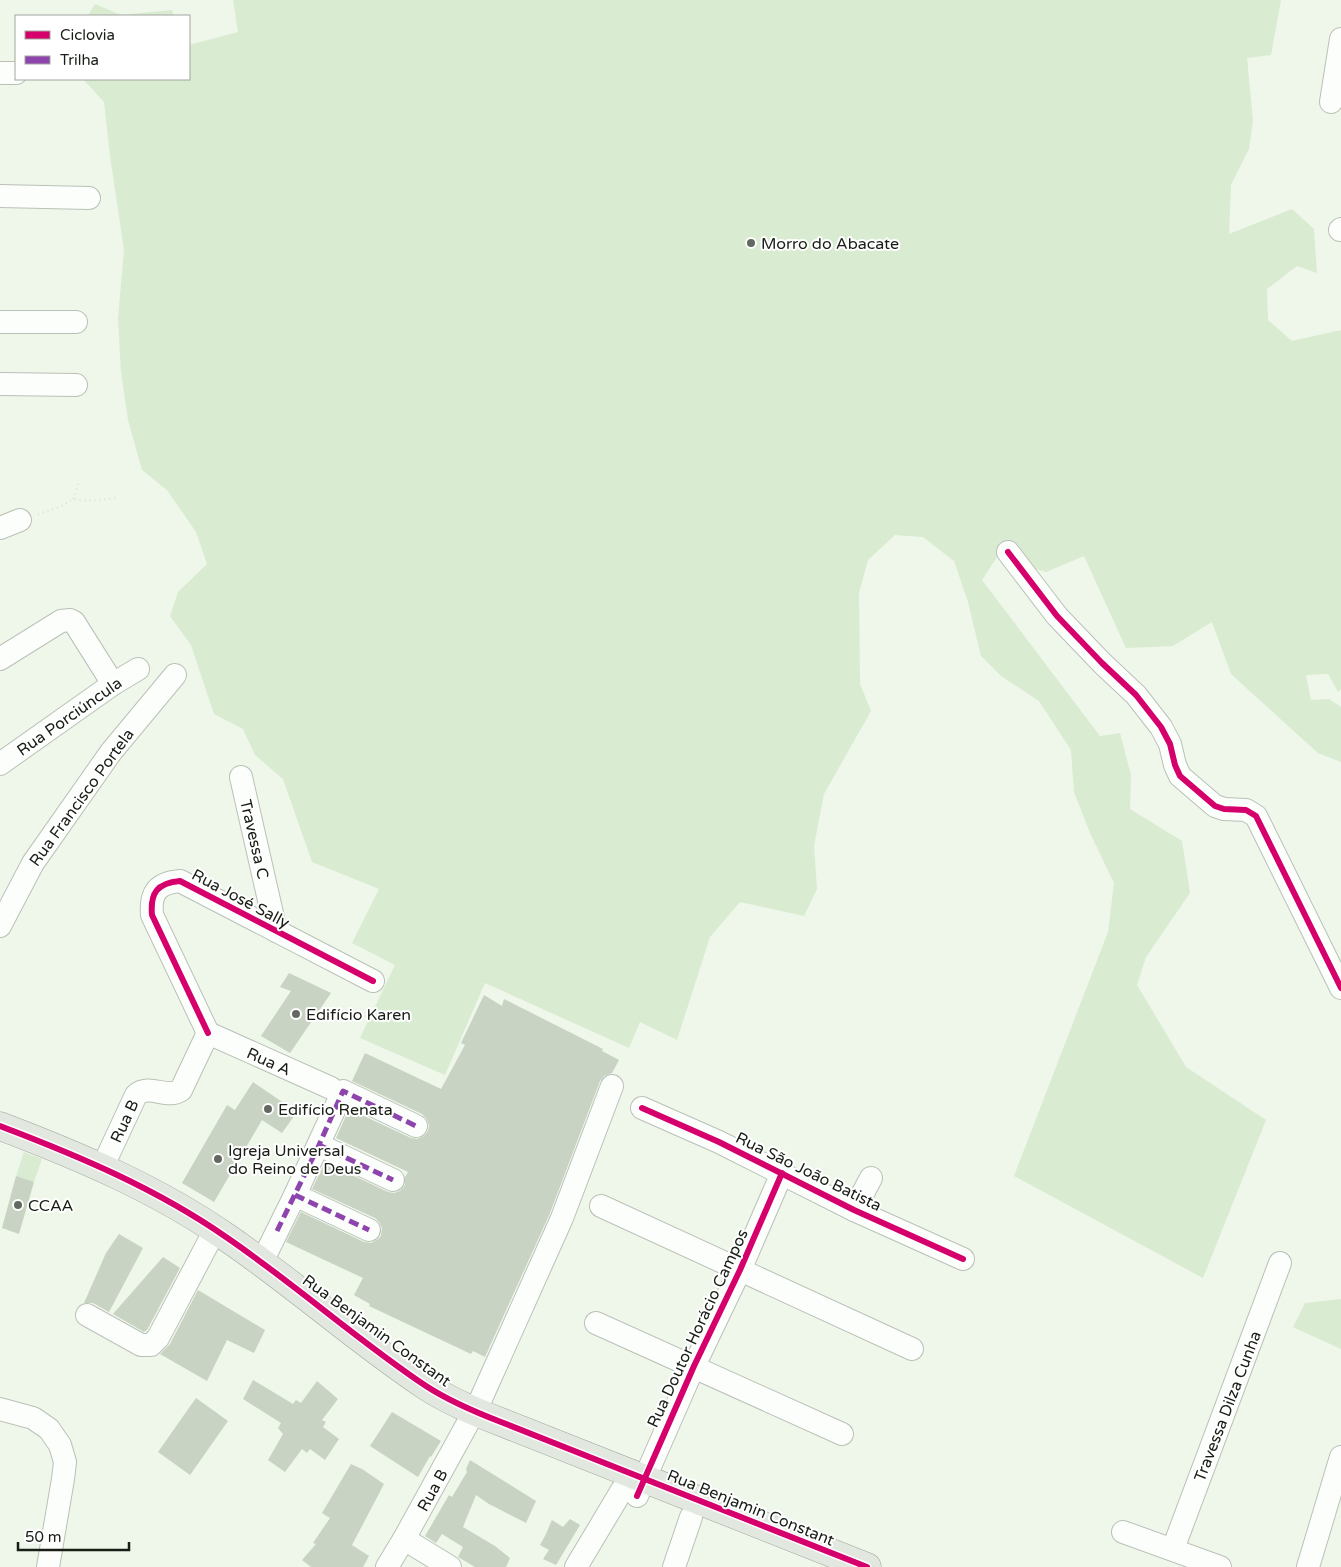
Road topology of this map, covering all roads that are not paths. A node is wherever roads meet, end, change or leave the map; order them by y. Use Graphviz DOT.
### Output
graph roads {
  1 [pos="1341,39"];
  2 [pos="0,73"];
  3 [pos="15,73"];
  4 [pos="1331,102"];
  5 [pos="0,196"];
  6 [pos="89,198"];
  7 [pos="0,322"];
  8 [pos="76,322"];
  9 [pos="0,384"];
  10 [pos="76,385"];
  11 [pos="1008,552"];
  12 [pos="0,659"];
  13 [pos="138,669"];
  14 [pos="175,675"];
  15 [pos="113,684"];
  16 [pos="0,764"];
  17 [pos="241,777"];
  18 [pos="0,926"];
  19 [pos="276,931"];
  20 [pos="373,981"];
  21 [pos="1341,988"];
  22 [pos="208,1032"];
  23 [pos="612,1086"];
  24 [pos="332,1088"];
  25 [pos="642,1108"];
  26 [pos="0,1126"];
  27 [pos="416,1126"];
  28 [pos="319,1145"];
  29 [pos="102,1168"];
  30 [pos="782,1173"];
  31 [pos="871,1178"];
  32 [pos="393,1180"];
  33 [pos="296,1195"];
  34 [pos="601,1206"];
  35 [pos="854,1210"];
  36 [pos="369,1230"];
  37 [pos="212,1236"];
  38 [pos="963,1259"];
  39 [pos="262,1262"];
  40 [pos="1280,1263"];
  41 [pos="740,1270"];
  42 [pos="87,1315"];
  43 [pos="596,1323"];
  44 [pos="912,1349"];
  45 [pos="694,1366"];
  46 [pos="0,1408"];
  47 [pos="471,1419"];
  48 [pos="842,1434"];
  49 [pos="1341,1457"];
  50 [pos="634,1488"];
  51 [pos="691,1518"];
  52 [pos="1124,1532"];
  53 [pos="404,1538"];
  54 [pos="1173,1549"];
  55 [pos="48,1567"];
  56 [pos="387,1567"];
  57 [pos="450,1567"];
  58 [pos="576,1567"];
  59 [pos="674,1567"];
  60 [pos="820,1567"];
  61 [pos="867,1567"];
  62 [pos="1219,1567"];
  63 [pos="1308,1567"];
  1 -- 4 [label="street"];
  2 -- 3 [label="street"];
  5 -- 6 [label="street"];
  7 -- 8 [label="street"];
  9 -- 10 [label="street"];
  11 -- 21 [label="street"];
  12 -- 15 [label="street"];
  13 -- 15 [label="street, Rua Porciúncula"];
  14 -- 18 [label="street, Rua Francisco Portela"];
  15 -- 16 [label="street, Rua Porciúncula"];
  17 -- 19 [label="street, Travessa C"];
  19 -- 20 [label="street, Rua José Sally"];
  19 -- 22 [label="street, Rua José Sally"];
  22 -- 24 [label="street, Rua A"];
  22 -- 29 [label="street, Rua B"];
  23 -- 47 [label="street, Rua B"];
  25 -- 30 [label="street, Rua São João Batista"];
  26 -- 29 [label="main road, Rua Benjamin Constant"];
  27 -- 28 [label="street"];
  28 -- 32 [label="street"];
  28 -- 33 [label="street"];
  29 -- 37 [label="main road, Rua Benjamin Constant"];
  30 -- 35 [label="street, Rua São João Batista"];
  30 -- 41 [label="street, Rua Doutor Horácio Campos"];
  31 -- 35 [label="street"];
  33 -- 36 [label="street"];
  33 -- 39 [label="street"];
  34 -- 41 [label="street"];
  35 -- 38 [label="street, Rua São João Batista"];
  37 -- 39 [label="main road, Rua Benjamin Constant"];
  37 -- 42 [label="street"];
  37 -- 47 [label="main road, Rua Benjamin Constant"];
  39 -- 47 [label="main road, Rua Benjamin Constant"];
  40 -- 54 [label="street, Travessa Dilza Cunha"];
  41 -- 44 [label="street"];
  41 -- 45 [label="street, Rua Doutor Horácio Campos"];
  43 -- 45 [label="street"];
  45 -- 48 [label="street"];
  45 -- 50 [label="street, Rua Doutor Horácio Campos"];
  46 -- 55 [label="street"];
  47 -- 50 [label="main road, Rua Benjamin Constant"];
  47 -- 53 [label="street, Rua B"];
  49 -- 63 [label="street"];
  50 -- 51 [label="main road, Rua Benjamin Constant"];
  50 -- 58 [label="street, Rua Doutor Horácio Campos"];
  50 -- 61 [label="main road, Rua Benjamin Constant"];
  51 -- 59 [label="street"];
  51 -- 60 [label="main road, Rua Benjamin Constant"];
  52 -- 54 [label="street"];
  53 -- 56 [label="street, Rua B"];
  53 -- 57 [label="street"];
  54 -- 62 [label="street"];
}
